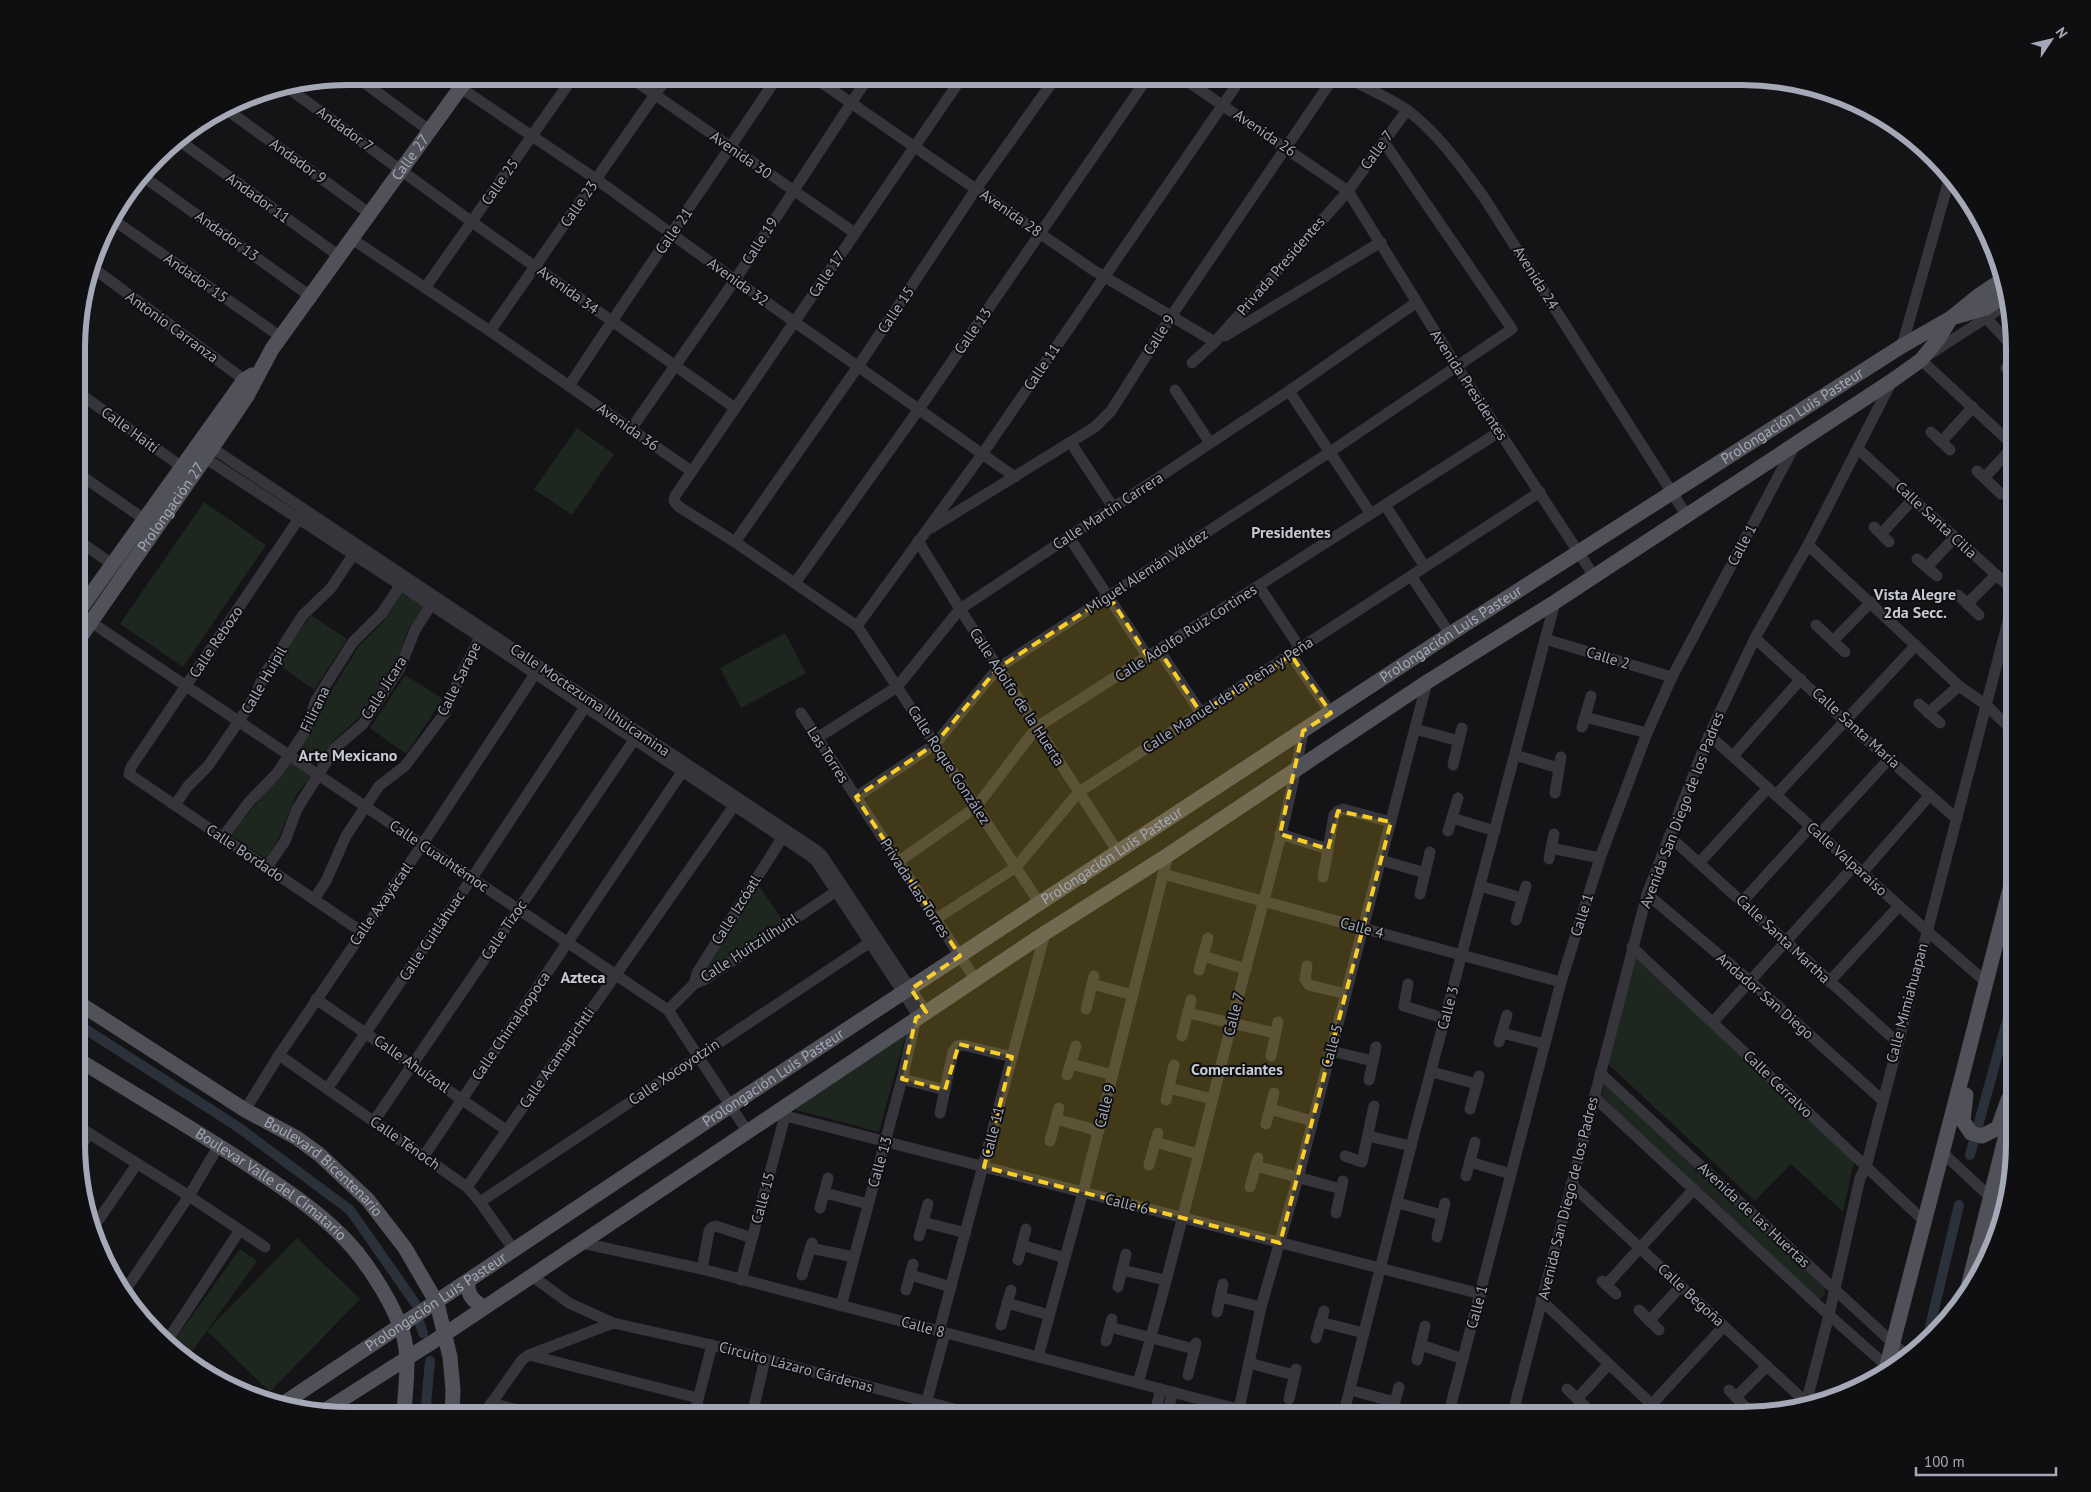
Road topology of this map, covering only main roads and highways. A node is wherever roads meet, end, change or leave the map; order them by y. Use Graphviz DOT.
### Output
graph roads {
  1 [pos="463,85"];
  2 [pos="352,239"];
  3 [pos="1997,283"];
  4 [pos="2001,298"];
  5 [pos="1951,318"];
  6 [pos="203,449"];
  7 [pos="85,611"];
  8 [pos="85,612"];
  9 [pos="2006,905"];
  10 [pos="85,1007"];
  11 [pos="1973,1039"];
  12 [pos="85,1064"];
  13 [pos="2006,1108"];
  14 [pos="2006,1134"];
  15 [pos="1986,1244"];
  16 [pos="1977,1249"];
  17 [pos="1971,1275"];
  18 [pos="468,1282"];
  19 [pos="437,1303"];
  20 [pos="484,1307"];
  21 [pos="401,1326"];
  22 [pos="444,1334"];
  23 [pos="408,1359"];
  24 [pos="1888,1362"];
  25 [pos="289,1400"];
  26 [pos="332,1406"];
  27 [pos="405,1407"];
  28 [pos="453,1407"];
  1 -- 2 [label="main road, Calle 27"];
  2 -- 6 [label="main road, Prolongación 27"];
  3 -- 5 [label="main road, Prolongación Luis Pasteur"];
  4 -- 5 [label="main road, Prolongación Luis Pasteur"];
  5 -- 18 [label="main road, Prolongación Luis Pasteur"];
  5 -- 20 [label="main road, Prolongación Luis Pasteur"];
  6 -- 7 [label="main road, Prolongación 27"];
  6 -- 8 [label="main road, Prolongación 27"];
  9 -- 11 [label="main road"];
  10 -- 19 [label="main road, Boulevard Bicentenario"];
  11 -- 13 [label="main road"];
  11 -- 24 [label="main road"];
  12 -- 21 [label="main road, Boulevar Valle del Cimatario"];
  14 -- 16 [label="main road"];
  15 -- 16 [label="main road"];
  16 -- 17 [label="main road"];
  18 -- 19 [label="main road, Prolongación Luis Pasteur"];
  18 -- 20 [label="main road"];
  19 -- 21 [label="main road, Prolongación Luis Pasteur"];
  19 -- 22 [label="main road, Boulevard Bicentenario"];
  20 -- 22 [label="main road, Prolongación Luis Pasteur"];
  21 -- 23 [label="main road, Boulevar Valle del Cimatario"];
  21 -- 25 [label="main road, Prolongación Luis Pasteur"];
  22 -- 23 [label="main road, Prolongación Luis Pasteur"];
  22 -- 28 [label="main road, Boulevard Bicentenario"];
  23 -- 26 [label="main road, Prolongación Luis Pasteur"];
  23 -- 27 [label="main road, Boulevar Valle del Cimatario"];
}
